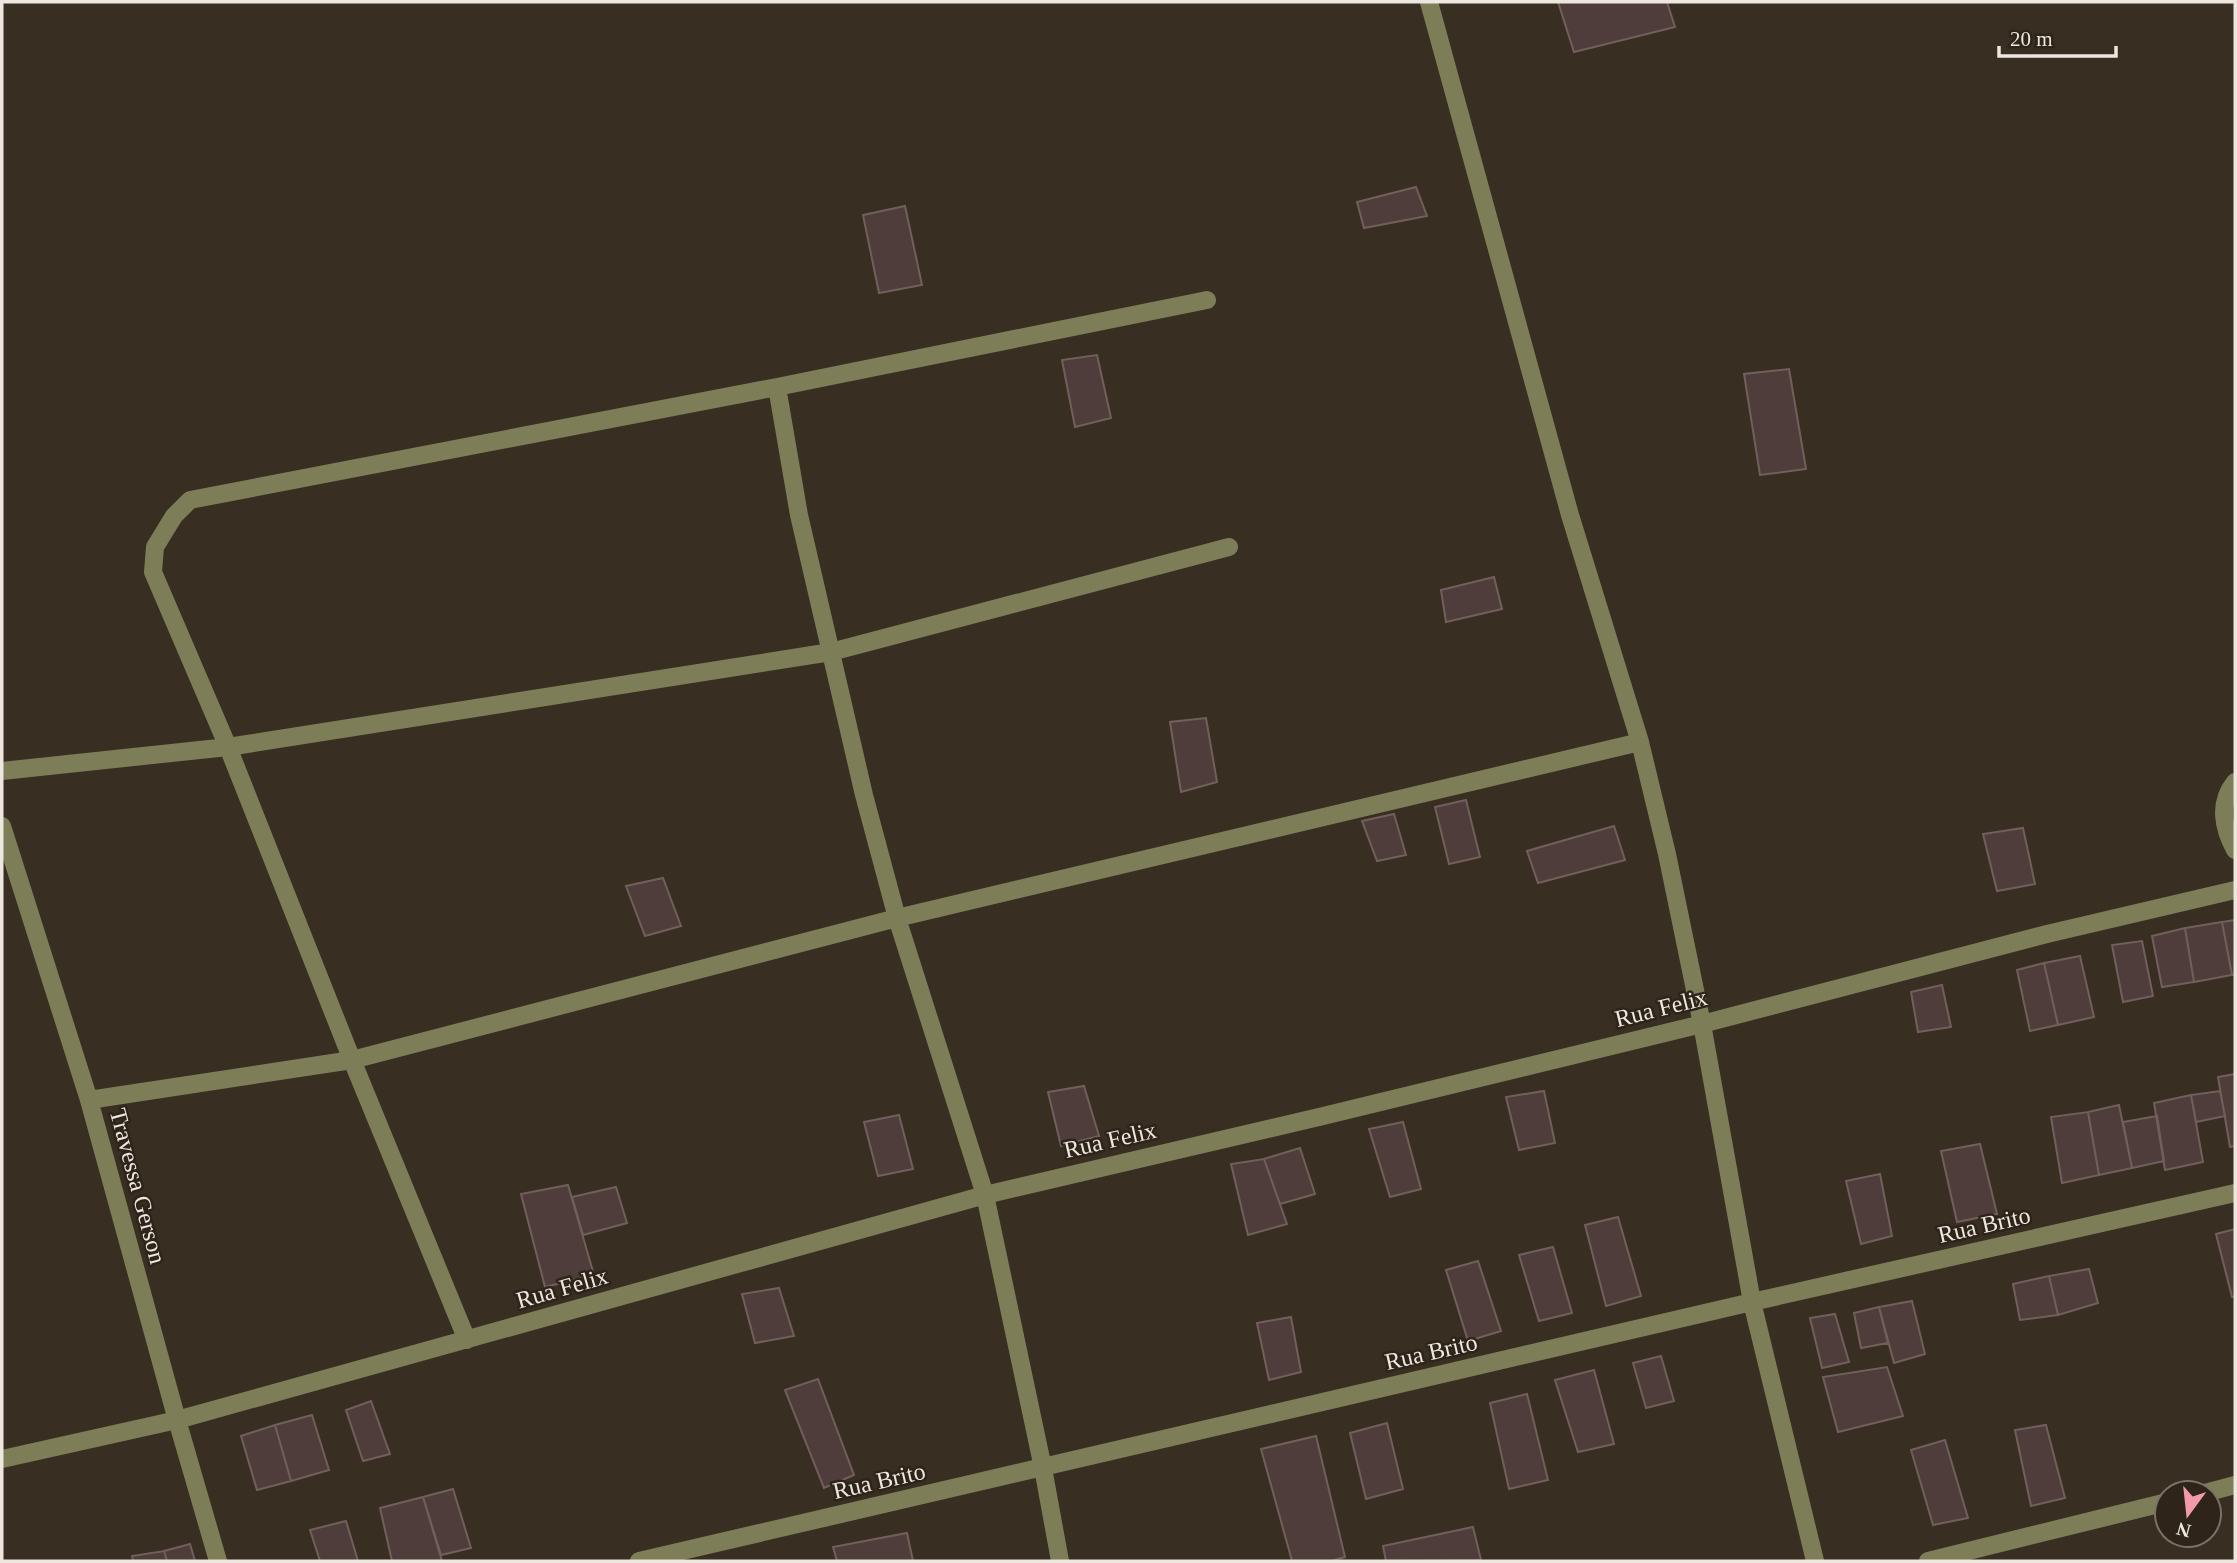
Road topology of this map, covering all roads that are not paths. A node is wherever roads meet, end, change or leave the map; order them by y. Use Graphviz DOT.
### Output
graph roads {
  1 [pos="1429,2"];
  2 [pos="1207,300"];
  3 [pos="777,387"];
  4 [pos="1229,547"];
  5 [pos="831,652"];
  6 [pos="1640,742"];
  7 [pos="228,747"];
  8 [pos="2,771"];
  9 [pos="2235,782"];
  10 [pos="2,826"];
  11 [pos="2235,850"];
  12 [pos="2235,890"];
  13 [pos="897,918"];
  14 [pos="1703,1024"];
  15 [pos="352,1060"];
  16 [pos="89,1100"];
  17 [pos="2235,1193"];
  18 [pos="985,1195"];
  19 [pos="1752,1302"];
  20 [pos="467,1340"];
  21 [pos="177,1420"];
  22 [pos="2,1460"];
  23 [pos="1044,1468"];
  24 [pos="2153,1505"];
  25 [pos="218,1561"];
  26 [pos="639,1561"];
  27 [pos="1060,1561"];
  28 [pos="1815,1561"];
  29 [pos="1928,1561"];
  1 -- 6 [label="street"];
  2 -- 3 [label="street"];
  3 -- 5 [label="street"];
  3 -- 7 [label="street"];
  4 -- 5 [label="street"];
  5 -- 7 [label="street"];
  5 -- 13 [label="street"];
  6 -- 13 [label="street"];
  6 -- 14 [label="street"];
  7 -- 8 [label="street"];
  7 -- 15 [label="street"];
  9 -- 11 [label="street"];
  10 -- 16 [label="street, Travessa Gerson"];
  12 -- 14 [label="street, Rua Felix"];
  13 -- 15 [label="street"];
  13 -- 18 [label="street"];
  14 -- 18 [label="street, Rua Felix"];
  14 -- 19 [label="street"];
  15 -- 16 [label="street"];
  15 -- 20 [label="street"];
  16 -- 21 [label="street, Travessa Gerson"];
  17 -- 19 [label="street, Rua Brito"];
  18 -- 20 [label="street, Rua Felix"];
  18 -- 23 [label="street"];
  19 -- 23 [label="street, Rua Brito"];
  19 -- 28 [label="street"];
  20 -- 21 [label="street, Rua Felix"];
  21 -- 22 [label="street, Rua Felix"];
  21 -- 25 [label="street, Travessa Gerson"];
  23 -- 26 [label="street, Rua Brito"];
  23 -- 27 [label="street"];
  24 -- 29 [label="street"];
}
